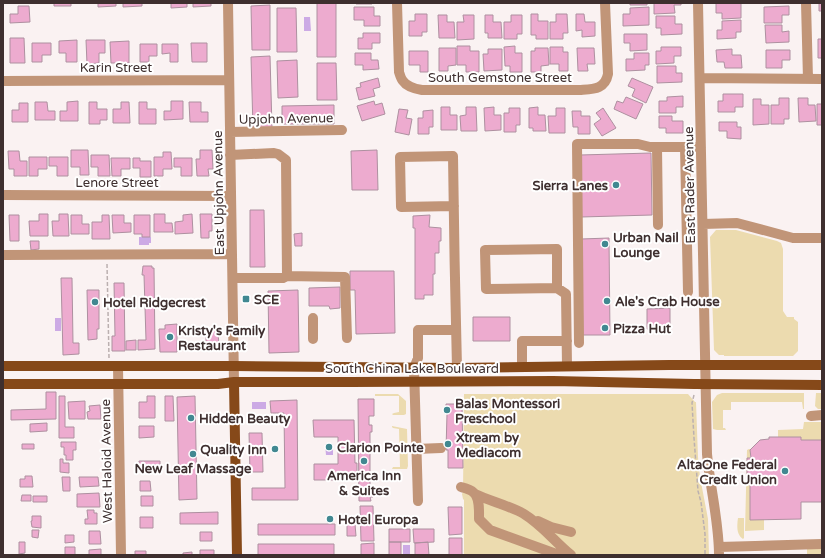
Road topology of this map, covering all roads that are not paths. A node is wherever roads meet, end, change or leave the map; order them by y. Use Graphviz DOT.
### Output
graph roads {
  1 [pos="228,3"];
  2 [pos="398,3"];
  3 [pos="605,3"];
  4 [pos="698,3"];
  5 [pos="806,3"];
  6 [pos="700,78"];
  7 [pos="808,79"];
  8 [pos="822,79"];
  9 [pos="229,80"];
  10 [pos="3,81"];
  11 [pos="342,130"];
  12 [pos="230,132"];
  13 [pos="658,147"];
  14 [pos="685,147"];
  15 [pos="702,147"];
  16 [pos="230,155"];
  17 [pos="3,195"];
  18 [pos="231,196"];
  19 [pos="454,206"];
  20 [pos="703,224"];
  21 [pos="658,225"];
  22 [pos="822,238"];
  23 [pos="232,254"];
  24 [pos="3,255"];
  25 [pos="287,276"];
  26 [pos="232,278"];
  27 [pos="558,288"];
  28 [pos="688,292"];
  29 [pos="313,318"];
  30 [pos="456,330"];
  31 [pos="347,338"];
  32 [pos="313,339"];
  33 [pos="567,341"];
  34 [pos="579,343"];
  35 [pos="822,365"];
  36 [pos="3,366"];
  37 [pos="113,366"];
  38 [pos="234,366"];
  39 [pos="567,366"];
  40 [pos="706,366"];
  41 [pos="522,367"];
  42 [pos="414,368"];
  43 [pos="456,368"];
  44 [pos="414,381"];
  45 [pos="234,382"];
  46 [pos="3,384"];
  47 [pos="118,384"];
  48 [pos="706,384"];
  49 [pos="822,385"];
  50 [pos="822,415"];
  51 [pos="811,416"];
  52 [pos="441,448"];
  53 [pos="416,449"];
  54 [pos="461,487"];
  55 [pos="475,494"];
  56 [pos="418,501"];
  57 [pos="524,514"];
  58 [pos="571,532"];
  59 [pos="822,544"];
  60 [pos="719,551"];
  61 [pos="121,555"];
  62 [pos="237,555"];
  63 [pos="559,555"];
  64 [pos="571,555"];
  1 -- 9 [label="street, East Upjohn Avenue"];
  2 -- 3 [label="street, South Gemstone Street"];
  4 -- 6 [label="street, East Rader Avenue"];
  5 -- 7 [label="street"];
  6 -- 7 [label="street"];
  6 -- 15 [label="street, East Rader Avenue"];
  7 -- 8 [label="street"];
  9 -- 10 [label="street, Karin Street"];
  9 -- 12 [label="street, East Upjohn Avenue"];
  11 -- 12 [label="street, Upjohn Avenue"];
  12 -- 16 [label="street, East Upjohn Avenue"];
  13 -- 14 [label="street"];
  13 -- 21 [label="street"];
  13 -- 34 [label="street"];
  14 -- 15 [label="street"];
  14 -- 28 [label="street"];
  15 -- 20 [label="street, East Rader Avenue"];
  16 -- 18 [label="street, East Upjohn Avenue"];
  16 -- 25 [label="street"];
  17 -- 18 [label="street, Lenore Street"];
  18 -- 23 [label="street, East Upjohn Avenue"];
  19 -- 19 [label="street"];
  19 -- 30 [label="street"];
  20 -- 22 [label="street"];
  20 -- 40 [label="street, East Rader Avenue"];
  23 -- 24 [label="street"];
  23 -- 26 [label="street, East Upjohn Avenue"];
  25 -- 26 [label="street"];
  25 -- 31 [label="street"];
  26 -- 38 [label="street, East Upjohn Avenue"];
  27 -- 27 [label="street"];
  27 -- 33 [label="street"];
  29 -- 32 [label="street"];
  30 -- 42 [label="street"];
  30 -- 43 [label="street"];
  33 -- 39 [label="street"];
  33 -- 41 [label="street"];
  35 -- 40 [label="main road, South China Lake Boulevard"];
  36 -- 37 [label="main road, South China Lake Boulevard"];
  37 -- 38 [label="main road, South China Lake Boulevard"];
  37 -- 47 [label="street, West Haloid Avenue"];
  38 -- 42 [label="main road, South China Lake Boulevard"];
  38 -- 45 [label="street, East Upjohn Avenue"];
  39 -- 40 [label="main road, South China Lake Boulevard"];
  39 -- 41 [label="main road, South China Lake Boulevard"];
  40 -- 48 [label="street, East Rader Avenue"];
  41 -- 43 [label="main road, South China Lake Boulevard"];
  42 -- 43 [label="main road, South China Lake Boulevard"];
  42 -- 44 [label="street"];
  44 -- 45 [label="main road, South China Lake Boulevard"];
  44 -- 48 [label="main road, South China Lake Boulevard"];
  44 -- 53 [label="street"];
  45 -- 47 [label="main road, South China Lake Boulevard"];
  45 -- 62 [label="main road"];
  46 -- 47 [label="main road, South China Lake Boulevard"];
  47 -- 61 [label="street, West Haloid Avenue"];
  48 -- 49 [label="main road, South China Lake Boulevard"];
  48 -- 60 [label="street, East Rader Avenue"];
  50 -- 51 [label="street"];
  52 -- 53 [label="street"];
  53 -- 56 [label="street"];
  54 -- 55 [label="street"];
  55 -- 57 [label="street"];
  55 -- 63 [label="street"];
  57 -- 58 [label="street"];
  57 -- 64 [label="street"];
  59 -- 60 [label="street"];
}
